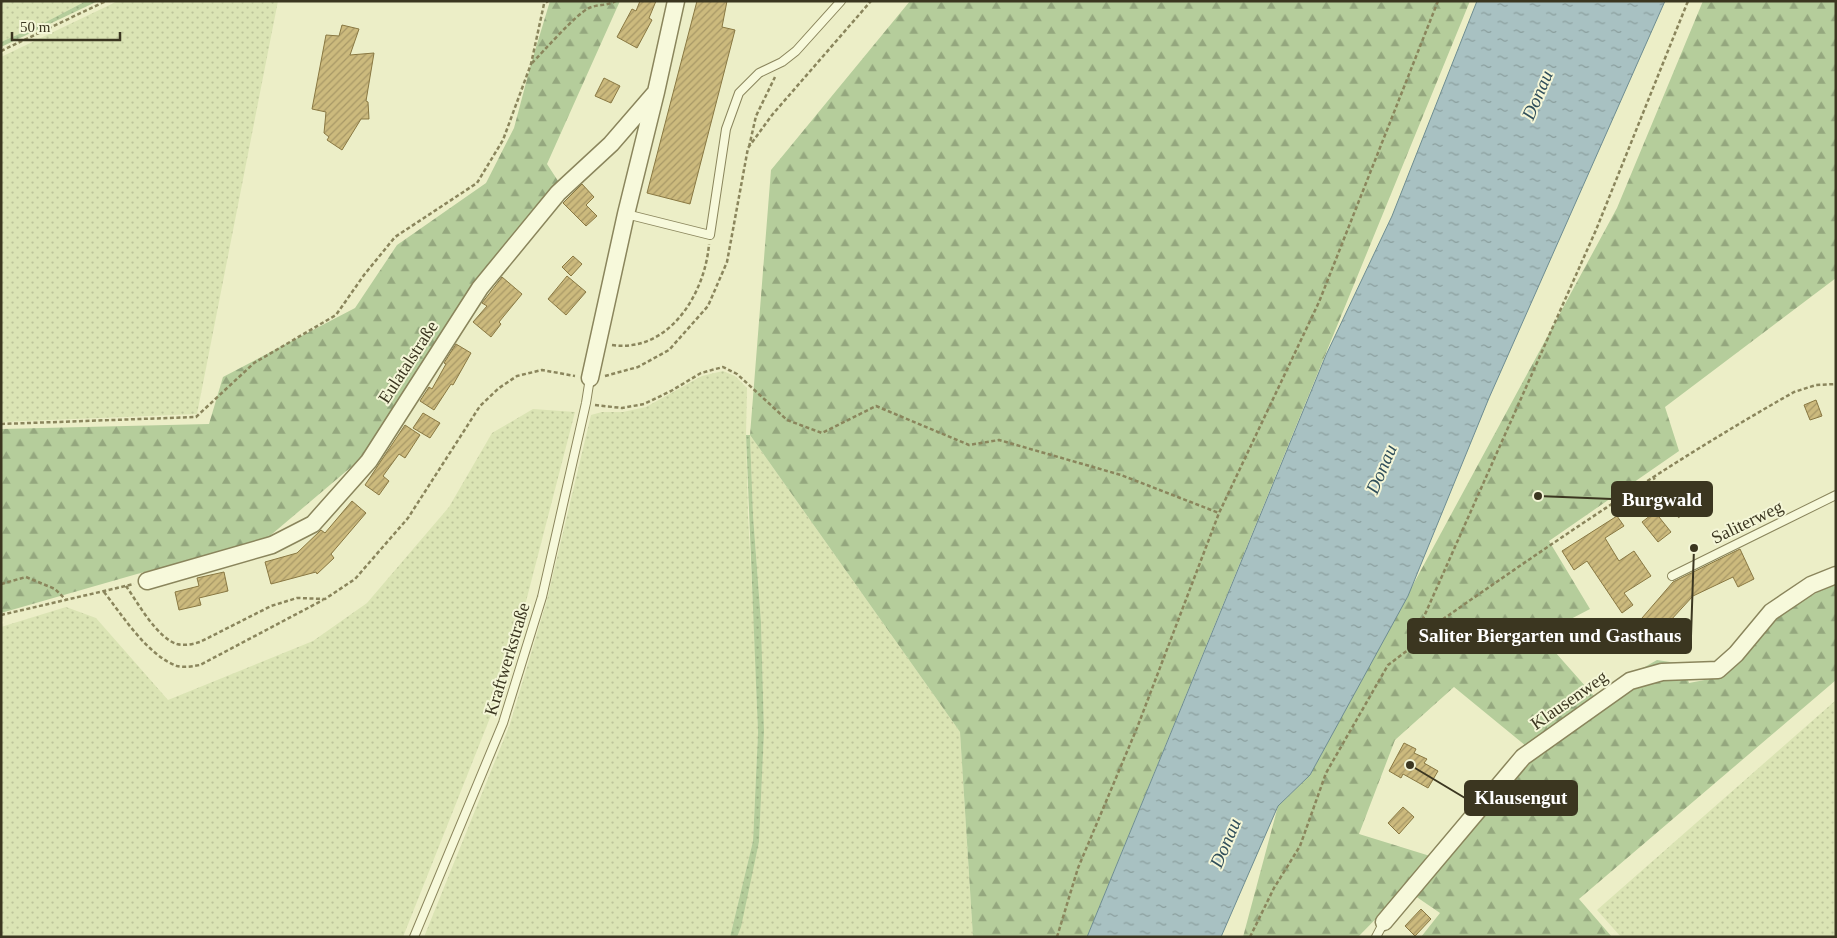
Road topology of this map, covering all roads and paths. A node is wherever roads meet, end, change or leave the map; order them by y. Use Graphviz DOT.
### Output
graph roads {
  1 [pos="106,1"];
  2 [pos="548,1"];
  3 [pos="616,1"];
  4 [pos="676,1"];
  5 [pos="842,1"];
  6 [pos="871,1"];
  7 [pos="1438,1"];
  8 [pos="1688,1"];
  9 [pos="1,52"];
  10 [pos="782,62"];
  11 [pos="531,64"];
  12 [pos="656,92"];
  13 [pos="748,148"];
  14 [pos="626,214"];
  15 [pos="710,235"];
  16 [pos="598,343"];
  17 [pos="590,378"];
  18 [pos="1836,384"];
  19 [pos="586,403"];
  20 [pos="1,424"];
  21 [pos="1653,476"];
  22 [pos="1836,495"];
  23 [pos="1219,513"];
  24 [pos="1680,518"];
  25 [pos="1836,575"];
  26 [pos="1672,576"];
  27 [pos="147,581"];
  28 [pos="1,584"];
  29 [pos="126,586"];
  30 [pos="104,592"];
  31 [pos="325,599"];
  32 [pos="66,600"];
  33 [pos="1,615"];
  34 [pos="1414,639"];
  35 [pos="1384,922"];
  36 [pos="414,937"];
  37 [pos="1057,937"];
  38 [pos="1250,937"];
  39 [pos="1376,937"];
  1 -- 9 [label="path"];
  2 -- 11 [label="path"];
  3 -- 11 [label="path"];
  4 -- 12 [label="street, Eulatalstraße"];
  5 -- 10 [label="lane"];
  6 -- 13 [label="path"];
  7 -- 23 [label="path"];
  8 -- 34 [label="path"];
  10 -- 13 [label="path"];
  10 -- 15 [label="lane"];
  11 -- 20 [label="path"];
  12 -- 14 [label="street, Eulatalstraße"];
  12 -- 27 [label="street, Eulatalstraße"];
  13 -- 17 [label="path"];
  14 -- 15 [label="lane"];
  14 -- 16 [label="street, Eulatalstraße"];
  15 -- 16 [label="path"];
  16 -- 17 [label="street, Eulatalstraße"];
  17 -- 19 [label="lane, Kraftwerkstraße"];
  17 -- 31 [label="path"];
  18 -- 21 [label="path"];
  19 -- 23 [label="path"];
  19 -- 36 [label="lane, Kraftwerkstraße"];
  21 -- 24 [label="path"];
  21 -- 34 [label="path"];
  22 -- 26 [label="lane, Saliterweg"];
  23 -- 37 [label="path"];
  25 -- 35 [label="street, Klausenweg"];
  27 -- 29 [label="path"];
  28 -- 32 [label="path"];
  29 -- 30 [label="path"];
  29 -- 31 [label="path"];
  30 -- 31 [label="path"];
  30 -- 32 [label="path"];
  32 -- 33 [label="path"];
  34 -- 38 [label="path"];
  35 -- 39 [label="lane, Klausenweg"];
}
